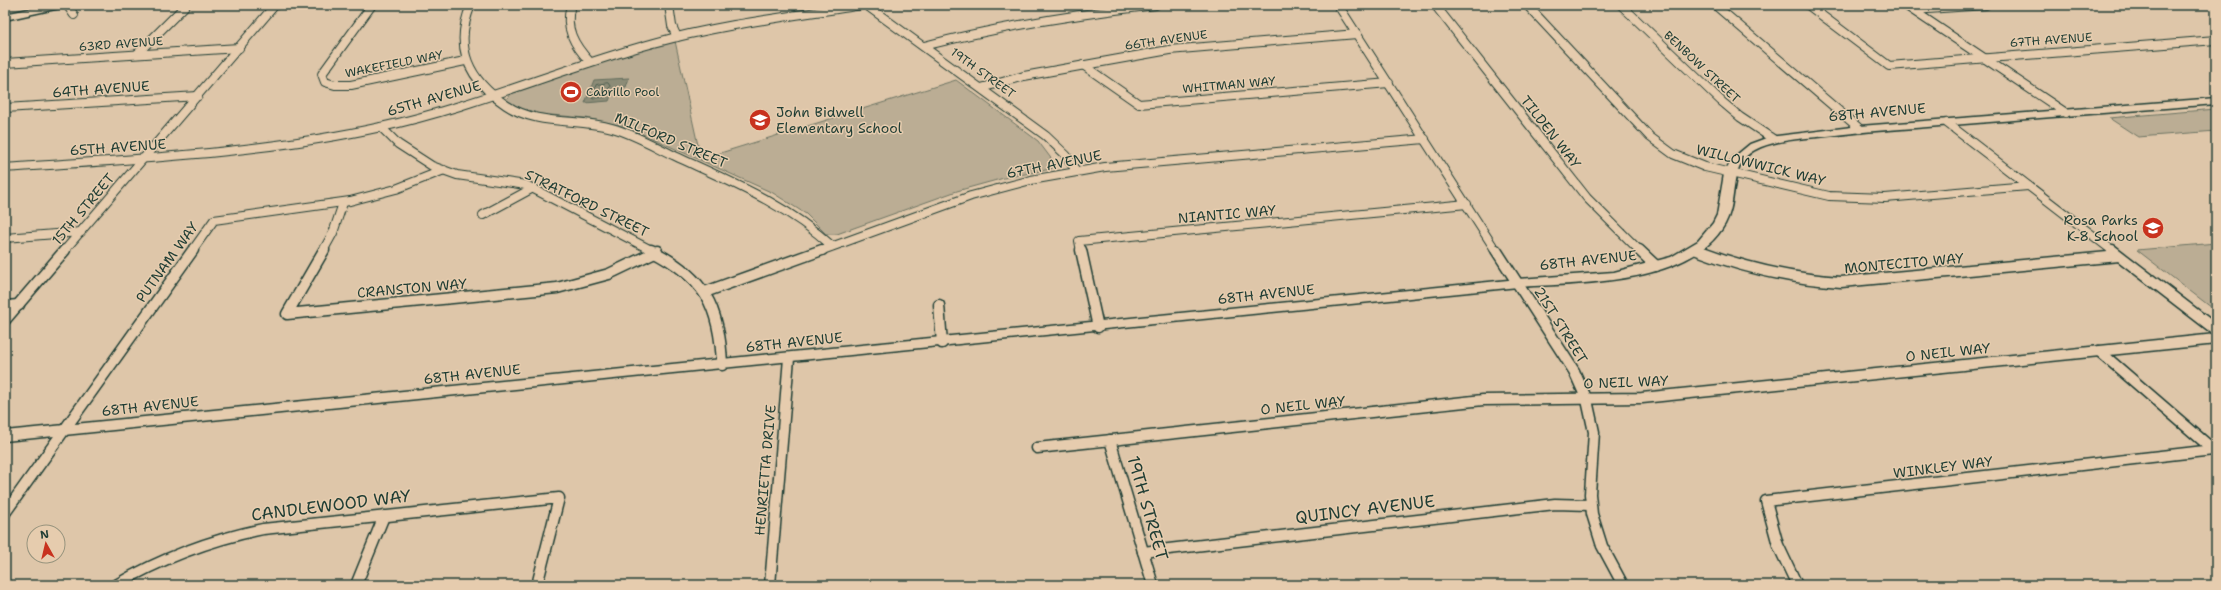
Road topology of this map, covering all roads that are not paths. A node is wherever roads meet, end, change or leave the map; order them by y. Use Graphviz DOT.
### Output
graph roads {
  1 [pos="60,5"];
  2 [pos="67,5"];
  3 [pos="186,5"];
  4 [pos="275,5"];
  5 [pos="372,5"];
  6 [pos="471,5"];
  7 [pos="571,5"];
  8 [pos="669,5"];
  9 [pos="862,5"];
  10 [pos="866,5"];
  11 [pos="1156,5"];
  12 [pos="1338,5"];
  13 [pos="1435,5"];
  14 [pos="1527,5"];
  15 [pos="1620,5"];
  16 [pos="1715,5"];
  17 [pos="1808,5"];
  18 [pos="1905,5"];
  19 [pos="1986,5"];
  20 [pos="1912,10"];
  21 [pos="74,15"];
  22 [pos="5,17"];
  23 [pos="1357,34"];
  24 [pos="677,37"];
  25 [pos="2216,40"];
  26 [pos="924,46"];
  27 [pos="239,48"];
  28 [pos="137,54"];
  29 [pos="1982,58"];
  30 [pos="465,61"];
  31 [pos="590,62"];
  32 [pos="5,63"];
  33 [pos="1083,65"];
  34 [pos="1389,83"];
  35 [pos="982,88"];
  36 [pos="491,95"];
  37 [pos="198,96"];
  38 [pos="2216,101"];
  39 [pos="5,108"];
  40 [pos="2066,113"];
  41 [pos="1947,123"];
  42 [pos="381,127"];
  43 [pos="1860,129"];
  44 [pos="1425,139"];
  45 [pos="1773,139"];
  46 [pos="144,158"];
  47 [pos="5,168"];
  48 [pos="444,170"];
  49 [pos="1076,171"];
  50 [pos="1730,174"];
  51 [pos="2028,186"];
  52 [pos="533,188"];
  53 [pos="343,203"];
  54 [pos="1467,204"];
  55 [pos="483,215"];
  56 [pos="81,232"];
  57 [pos="5,238"];
  58 [pos="832,246"];
  59 [pos="1695,249"];
  60 [pos="657,252"];
  61 [pos="2119,256"];
  62 [pos="1656,266"];
  63 [pos="1518,283"];
  64 [pos="705,292"];
  65 [pos="19,305"];
  66 [pos="939,305"];
  67 [pos="5,306"];
  68 [pos="5,320"];
  69 [pos="1098,327"];
  70 [pos="2216,330"];
  71 [pos="2216,339"];
  72 [pos="942,343"];
  73 [pos="2099,351"];
  74 [pos="789,358"];
  75 [pos="722,365"];
  76 [pos="1586,398"];
  77 [pos="64,430"];
  78 [pos="5,436"];
  79 [pos="1110,440"];
  80 [pos="1037,448"];
  81 [pos="2215,451"];
  82 [pos="1590,505"];
  83 [pos="5,513"];
  84 [pos="384,516"];
  85 [pos="1143,552"];
  86 [pos="116,585"];
  87 [pos="356,585"];
  88 [pos="537,585"];
  89 [pos="770,585"];
  90 [pos="1153,585"];
  91 [pos="1623,585"];
  92 [pos="1797,585"];
  1 -- 22 [label="street"];
  2 -- 21 [label="street"];
  3 -- 28 [label="street"];
  4 -- 27 [label="street, 15TH STREET"];
  5 -- 30 [label="street, WAKEFIELD WAY"];
  6 -- 30 [label="street, MILFORD STREET"];
  7 -- 31 [label="street"];
  8 -- 24 [label="street"];
  9 -- 24 [label="street, 65TH AVENUE"];
  10 -- 26 [label="street, 19TH STREET"];
  11 -- 26 [label="street"];
  12 -- 23 [label="street, 21ST STREET"];
  13 -- 62 [label="street, TILDEN WAY"];
  14 -- 50 [label="street, WILLOWWICK WAY"];
  15 -- 45 [label="street, BENBOW STREET"];
  16 -- 43 [label="street"];
  17 -- 29 [label="street, 67TH AVENUE"];
  18 -- 20 [label="street"];
  19 -- 20 [label="street"];
  20 -- 29 [label="street"];
  23 -- 33 [label="street, 66TH AVENUE"];
  23 -- 34 [label="street, 21ST STREET"];
  24 -- 31 [label="street, 65TH AVENUE"];
  25 -- 29 [label="street, 67TH AVENUE"];
  26 -- 35 [label="street, 19TH STREET"];
  27 -- 28 [label="street, 63RD AVENUE"];
  27 -- 37 [label="street, 15TH STREET"];
  28 -- 32 [label="street, 63RD AVENUE"];
  29 -- 40 [label="street"];
  30 -- 36 [label="street, MILFORD STREET"];
  31 -- 36 [label="street, 65TH AVENUE"];
  33 -- 34 [label="street, WHITMAN WAY"];
  33 -- 35 [label="street, 66TH AVENUE"];
  34 -- 44 [label="street, 21ST STREET"];
  35 -- 49 [label="street, 19TH STREET"];
  36 -- 42 [label="street, 65TH AVENUE"];
  36 -- 58 [label="street, MILFORD STREET"];
  37 -- 39 [label="street, 64TH AVENUE"];
  37 -- 46 [label="street, 15TH STREET"];
  38 -- 40 [label="street, 68TH AVENUE"];
  40 -- 41 [label="street, 68TH AVENUE"];
  41 -- 43 [label="street, 68TH AVENUE"];
  41 -- 51 [label="street"];
  42 -- 46 [label="street, 65TH AVENUE"];
  42 -- 48 [label="street, STRATFORD STREET"];
  43 -- 45 [label="street, 68TH AVENUE"];
  44 -- 49 [label="street, 67TH AVENUE"];
  44 -- 54 [label="street, 21ST STREET"];
  45 -- 50 [label="street, 68TH AVENUE"];
  46 -- 47 [label="street, 65TH AVENUE"];
  46 -- 56 [label="street, 15TH STREET"];
  48 -- 52 [label="street, STRATFORD STREET"];
  48 -- 53 [label="street, PUTNAM WAY"];
  49 -- 58 [label="street, 67TH AVENUE"];
  50 -- 51 [label="street, WILLOWWICK WAY"];
  50 -- 59 [label="street, 68TH AVENUE"];
  51 -- 61 [label="street"];
  52 -- 55 [label="street"];
  52 -- 60 [label="street, STRATFORD STREET"];
  53 -- 60 [label="street, CRANSTON WAY"];
  53 -- 77 [label="street, PUTNAM WAY"];
  54 -- 63 [label="street, 21ST STREET"];
  54 -- 69 [label="street, NIANTIC WAY"];
  56 -- 57 [label="street"];
  56 -- 65 [label="street, 15TH STREET"];
  58 -- 64 [label="street, 67TH AVENUE"];
  59 -- 61 [label="street, MONTECITO WAY"];
  59 -- 62 [label="street, 68TH AVENUE"];
  60 -- 64 [label="street, STRATFORD STREET"];
  61 -- 70 [label="street"];
  62 -- 63 [label="street, 68TH AVENUE"];
  63 -- 69 [label="street, 68TH AVENUE"];
  63 -- 76 [label="street, 21ST STREET"];
  64 -- 75 [label="street, STRATFORD STREET"];
  65 -- 67 [label="street"];
  65 -- 68 [label="street, 15TH STREET"];
  66 -- 72 [label="street"];
  69 -- 72 [label="street, 68TH AVENUE"];
  71 -- 73 [label="street, O NEIL WAY"];
  72 -- 74 [label="street, 68TH AVENUE"];
  73 -- 76 [label="street, O NEIL WAY"];
  73 -- 81 [label="street"];
  74 -- 75 [label="street, 68TH AVENUE"];
  74 -- 89 [label="street, HENRIETTA DRIVE"];
  75 -- 77 [label="street, 68TH AVENUE"];
  76 -- 79 [label="street, O NEIL WAY"];
  76 -- 82 [label="street, 21ST STREET"];
  77 -- 78 [label="street, 68TH AVENUE"];
  77 -- 83 [label="street, PUTNAM WAY"];
  79 -- 80 [label="street, O NEIL WAY"];
  79 -- 85 [label="street, 19TH STREET"];
  81 -- 92 [label="street, WINKLEY WAY"];
  82 -- 85 [label="street, QUINCY AVENUE"];
  82 -- 91 [label="street, 21ST STREET"];
  84 -- 86 [label="street, CANDLEWOOD WAY"];
  84 -- 87 [label="street"];
  84 -- 88 [label="street, CANDLEWOOD WAY"];
  85 -- 90 [label="street, 19TH STREET"];
}
